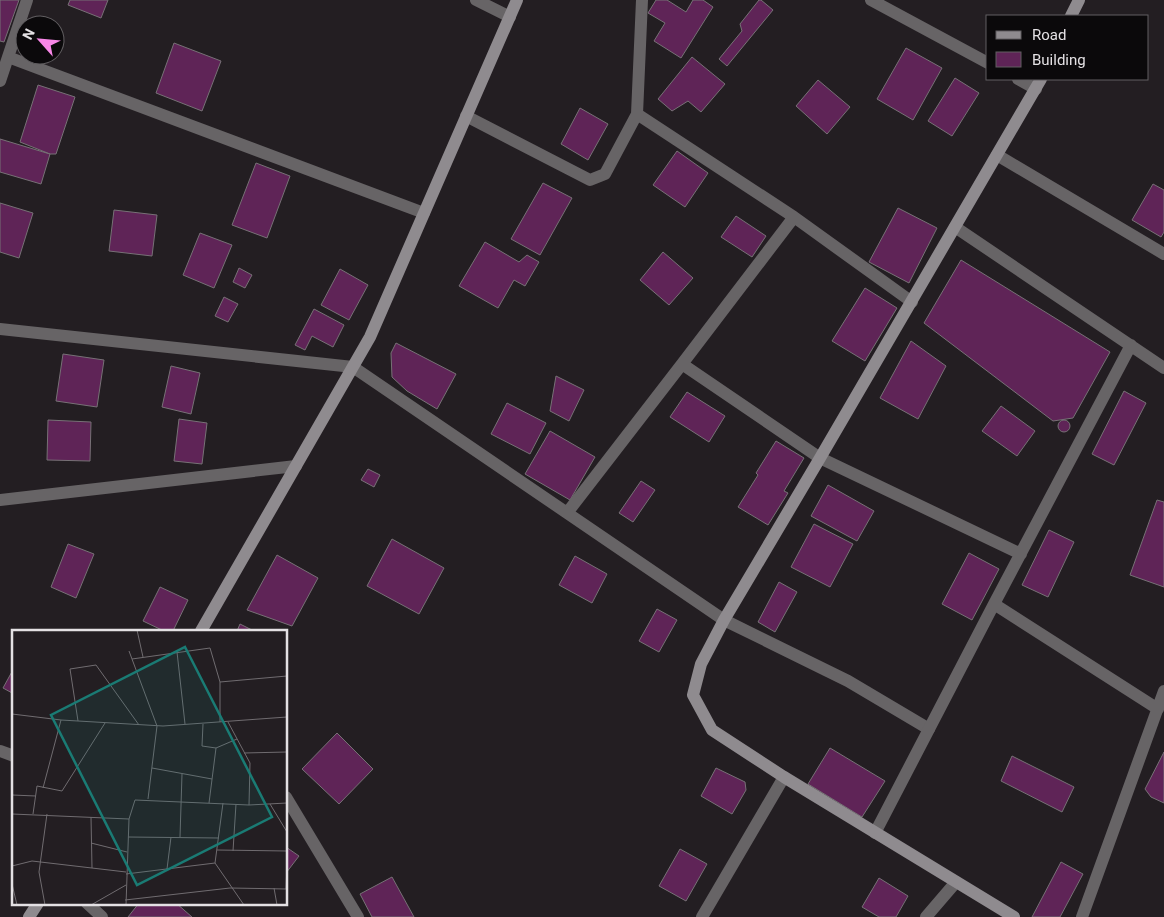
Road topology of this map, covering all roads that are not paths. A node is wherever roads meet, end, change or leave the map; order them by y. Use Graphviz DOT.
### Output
graph roads {
  1 [pos="27,0"];
  2 [pos="476,0"];
  3 [pos="517,0"];
  4 [pos="642,0"];
  5 [pos="872,0"];
  6 [pos="1079,0"];
  7 [pos="1072,15"];
  8 [pos="510,17"];
  9 [pos="8,57"];
  10 [pos="986,62"];
  11 [pos="1022,80"];
  12 [pos="0,81"];
  13 [pos="1038,84"];
  14 [pos="637,114"];
  15 [pos="466,116"];
  16 [pos="997,155"];
  17 [pos="424,213"];
  18 [pos="794,217"];
  19 [pos="955,227"];
  20 [pos="1164,254"];
  21 [pos="912,302"];
  22 [pos="0,329"];
  23 [pos="1130,346"];
  24 [pos="682,364"];
  25 [pos="353,366"];
  26 [pos="1164,368"];
  27 [pos="820,458"];
  28 [pos="296,466"];
  29 [pos="0,500"];
  30 [pos="567,513"];
  31 [pos="1021,554"];
  32 [pos="994,604"];
  33 [pos="724,620"];
  34 [pos="202,630"];
  35 [pos="1164,691"];
  36 [pos="1158,709"];
  37 [pos="930,729"];
  38 [pos="0,751"];
  39 [pos="12,755"];
  40 [pos="784,777"];
  41 [pos="288,800"];
  42 [pos="875,833"];
  43 [pos="956,882"];
  44 [pos="37,904"];
  45 [pos="88,904"];
  46 [pos="29,917"];
  47 [pos="102,917"];
  48 [pos="358,917"];
  49 [pos="702,917"];
  50 [pos="926,917"];
  51 [pos="1014,917"];
  52 [pos="1082,917"];
  1 -- 9 [label="street"];
  2 -- 8 [label="street"];
  3 -- 8 [label="street"];
  4 -- 14 [label="street"];
  5 -- 10 [label="street"];
  6 -- 7 [label="street"];
  8 -- 15 [label="street"];
  9 -- 12 [label="street"];
  9 -- 17 [label="street"];
  11 -- 13 [label="street"];
  13 -- 16 [label="street"];
  14 -- 15 [label="street"];
  14 -- 18 [label="street"];
  15 -- 17 [label="street"];
  16 -- 19 [label="street"];
  16 -- 20 [label="street"];
  17 -- 25 [label="street"];
  18 -- 21 [label="street"];
  18 -- 24 [label="street"];
  19 -- 21 [label="street"];
  19 -- 23 [label="street"];
  21 -- 27 [label="street"];
  22 -- 25 [label="street"];
  23 -- 26 [label="street"];
  23 -- 31 [label="street"];
  24 -- 27 [label="street"];
  24 -- 30 [label="street"];
  25 -- 28 [label="street"];
  25 -- 30 [label="street"];
  27 -- 31 [label="street"];
  27 -- 33 [label="street"];
  28 -- 29 [label="street"];
  28 -- 34 [label="street"];
  30 -- 33 [label="street"];
  31 -- 32 [label="street"];
  32 -- 36 [label="street"];
  32 -- 37 [label="street"];
  33 -- 37 [label="street"];
  33 -- 40 [label="street"];
  35 -- 36 [label="street"];
  36 -- 52 [label="street"];
  37 -- 42 [label="street"];
  38 -- 39 [label="street"];
  40 -- 42 [label="street"];
  40 -- 49 [label="street"];
  41 -- 48 [label="street"];
  42 -- 43 [label="street"];
  43 -- 50 [label="street"];
  43 -- 51 [label="street"];
  44 -- 46 [label="street"];
  45 -- 47 [label="street"];
}
